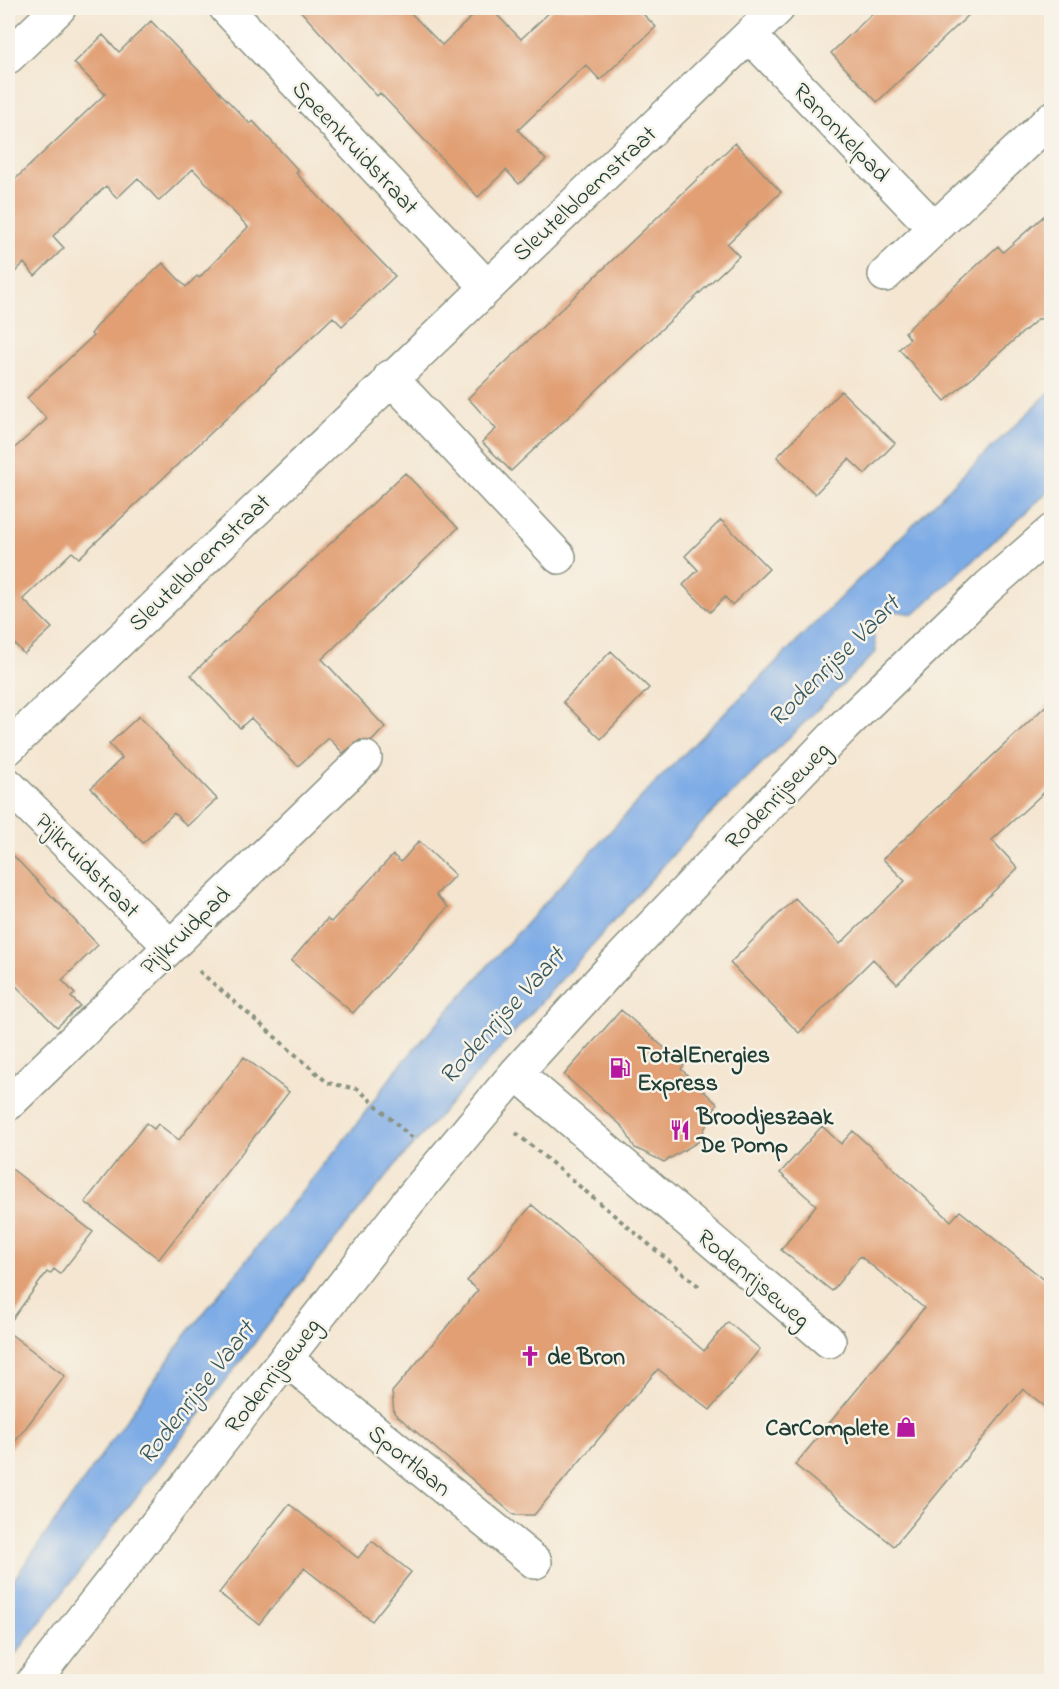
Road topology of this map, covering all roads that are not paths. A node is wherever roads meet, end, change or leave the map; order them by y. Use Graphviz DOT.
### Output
graph roads {
  1 [pos="59,8"];
  2 [pos="226,8"];
  3 [pos="778,8"];
  4 [pos="750,36"];
  5 [pos="8,57"];
  6 [pos="1052,118"];
  7 [pos="934,228"];
  8 [pos="885,275"];
  9 [pos="486,286"];
  10 [pos="390,377"];
  11 [pos="1052,531"];
  12 [pos="559,557"];
  13 [pos="8,748"];
  14 [pos="365,758"];
  15 [pos="8,785"];
  16 [pos="169,945"];
  17 [pos="516,1073"];
  18 [pos="8,1104"];
  19 [pos="830,1341"];
  20 [pos="286,1359"];
  21 [pos="535,1562"];
  22 [pos="33,1682"];
  1 -- 5 [label="street"];
  2 -- 9 [label="street, Speenkruidstraat"];
  3 -- 4 [label="street, Sleutelbloemstraat"];
  4 -- 7 [label="street, Ranonkelpad"];
  4 -- 9 [label="street, Sleutelbloemstraat"];
  6 -- 7 [label="street"];
  7 -- 8 [label="street"];
  9 -- 10 [label="street, Sleutelbloemstraat"];
  10 -- 12 [label="street"];
  10 -- 13 [label="street, Sleutelbloemstraat"];
  11 -- 17 [label="street, Rodenrijseweg"];
  14 -- 16 [label="street, Pijlkruidpad"];
  15 -- 16 [label="street, Pijlkruidstraat"];
  16 -- 18 [label="street, Pijlkruidpad"];
  17 -- 19 [label="street, Rodenrijseweg"];
  17 -- 20 [label="street, Rodenrijseweg"];
  20 -- 21 [label="street, Sportlaan"];
  20 -- 22 [label="street, Rodenrijseweg"];
}
